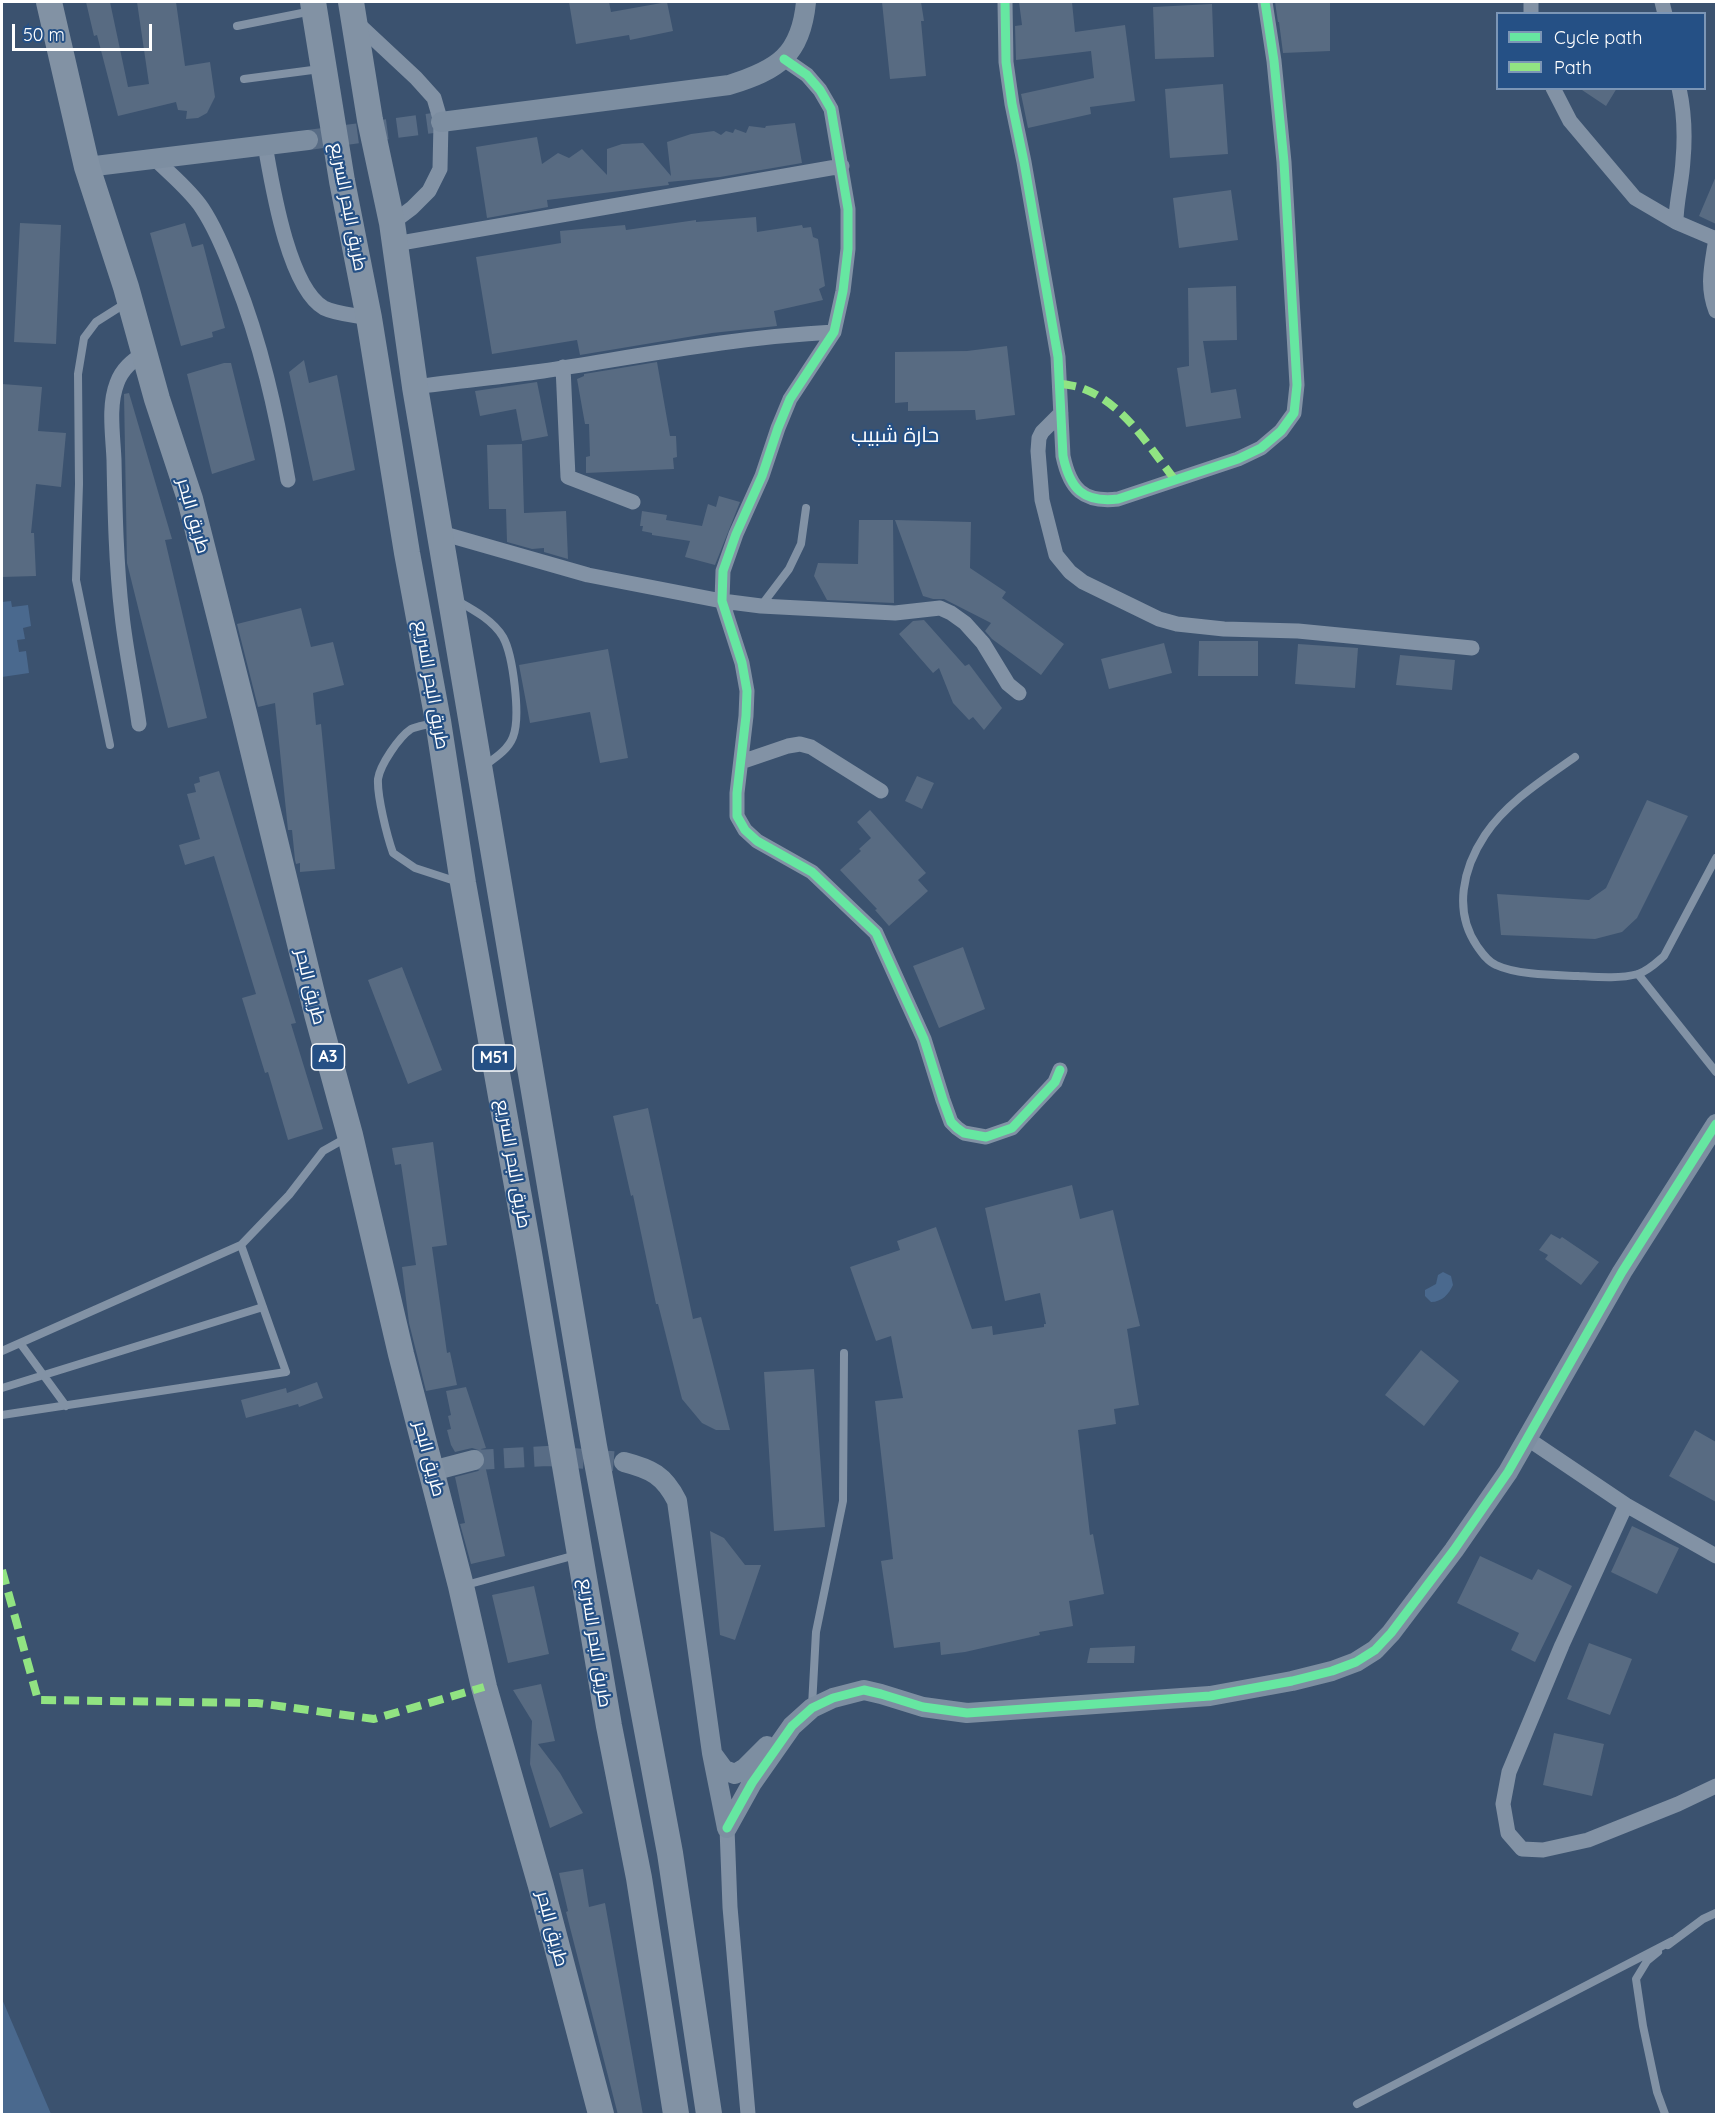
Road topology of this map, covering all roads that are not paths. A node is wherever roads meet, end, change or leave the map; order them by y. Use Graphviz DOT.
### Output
graph roads {
  1 [pos="49,2"];
  2 [pos="806,2"];
  3 [pos="1005,2"];
  4 [pos="1265,2"];
  5 [pos="313,6"];
  6 [pos="352,11"];
  7 [pos="237,26"];
  8 [pos="784,59"];
  9 [pos="323,68"];
  10 [pos="244,79"];
  11 [pos="1553,90"];
  12 [pos="1679,90"];
  13 [pos="441,122"];
  14 [pos="308,140"];
  15 [pos="265,145"];
  16 [pos="154,159"];
  17 [pos="842,166"];
  18 [pos="87,167"];
  19 [pos="1676,222"];
  20 [pos="393,233"];
  21 [pos="1716,239"];
  22 [pos="130,301"];
  23 [pos="1716,310"];
  24 [pos="369,318"];
  25 [pos="834,332"];
  26 [pos="144,353"];
  27 [pos="563,367"];
  28 [pos="415,387"];
  29 [pos="1061,413"];
  30 [pos="288,480"];
  31 [pos="633,501"];
  32 [pos="806,508"];
  33 [pos="441,533"];
  34 [pos="452,598"];
  35 [pos="722,601"];
  36 [pos="761,606"];
  37 [pos="1472,648"];
  38 [pos="1019,693"];
  39 [pos="438,722"];
  40 [pos="140,724"];
  41 [pos="110,745"];
  42 [pos="1575,757"];
  43 [pos="741,762"];
  44 [pos="480,769"];
  45 [pos="881,791"];
  46 [pos="1716,858"];
  47 [pos="463,883"];
  48 [pos="1638,974"];
  49 [pos="1060,1070"];
  50 [pos="1716,1072"];
  51 [pos="1716,1124"];
  52 [pos="350,1135"];
  53 [pos="241,1245"];
  54 [pos="263,1307"];
  55 [pos="20,1343"];
  56 [pos="2,1351"];
  57 [pos="844,1353"];
  58 [pos="44,1376"];
  59 [pos="2,1388"];
  60 [pos="66,1406"];
  61 [pos="2,1415"];
  62 [pos="1528,1438"];
  63 [pos="474,1460"];
  64 [pos="624,1462"];
  65 [pos="432,1471"];
  66 [pos="1626,1505"];
  67 [pos="580,1554"];
  68 [pos="1716,1556"];
  69 [pos="461,1586"];
  70 [pos="812,1708"];
  71 [pos="782,1738"];
  72 [pos="712,1753"];
  73 [pos="1716,1786"];
  74 [pos="727,1828"];
  75 [pos="1716,1913"];
  76 [pos="1672,1941"];
  77 [pos="1357,2104"];
  78 [pos="602,2115"];
  79 [pos="676,2115"];
  80 [pos="709,2115"];
  81 [pos="748,2115"];
  82 [pos="1665,2115"];
  1 -- 18 [label="highway, طريق البحر / A3"];
  2 -- 8 [label="street"];
  3 -- 29 [label="street"];
  4 -- 29 [label="street"];
  5 -- 7 [label="lane"];
  5 -- 9 [label="highway, طريق البحر السريع / M51"];
  6 -- 13 [label="street"];
  6 -- 20 [label="highway, طريق البحر السريع / M51"];
  8 -- 13 [label="street"];
  8 -- 17 [label="street"];
  9 -- 10 [label="lane"];
  9 -- 24 [label="highway, طريق البحر السريع / M51"];
  11 -- 19 [label="street"];
  12 -- 19 [label="street"];
  13 -- 20 [label="street"];
  14 -- 15 [label="street"];
  15 -- 16 [label="street"];
  15 -- 24 [label="street"];
  16 -- 18 [label="street"];
  16 -- 30 [label="street"];
  17 -- 20 [label="street"];
  17 -- 25 [label="street"];
  18 -- 22 [label="highway, طريق البحر / A3"];
  19 -- 21 [label="street"];
  20 -- 28 [label="highway, طريق البحر السريع / M51"];
  21 -- 23 [label="street"];
  22 -- 26 [label="highway, طريق البحر / A3"];
  22 -- 41 [label="lane"];
  24 -- 39 [label="highway, طريق البحر السريع / M51"];
  25 -- 27 [label="street"];
  25 -- 35 [label="street"];
  26 -- 40 [label="street"];
  26 -- 52 [label="highway, طريق البحر / A3"];
  27 -- 28 [label="street"];
  27 -- 31 [label="street"];
  28 -- 33 [label="highway, طريق البحر السريع / M51"];
  29 -- 37 [label="street"];
  32 -- 36 [label="lane"];
  33 -- 34 [label="highway, طريق البحر السريع / M51"];
  33 -- 35 [label="street"];
  34 -- 44 [label="highway, طريق البحر السريع / M51"];
  34 -- 44 [label="lane"];
  35 -- 36 [label="street"];
  35 -- 43 [label="street"];
  36 -- 38 [label="street"];
  39 -- 47 [label="highway, طريق البحر السريع / M51"];
  39 -- 47 [label="lane"];
  42 -- 48 [label="lane"];
  43 -- 45 [label="street"];
  43 -- 49 [label="street"];
  44 -- 80 [label="highway, طريق البحر السريع / M51"];
  46 -- 48 [label="lane"];
  47 -- 67 [label="highway, طريق البحر السريع / M51"];
  48 -- 50 [label="lane"];
  51 -- 62 [label="street"];
  52 -- 53 [label="lane"];
  52 -- 65 [label="highway, طريق البحر / A3"];
  53 -- 54 [label="lane"];
  53 -- 55 [label="lane"];
  54 -- 58 [label="lane"];
  54 -- 60 [label="lane"];
  55 -- 56 [label="lane"];
  55 -- 58 [label="lane"];
  57 -- 70 [label="lane"];
  58 -- 59 [label="lane"];
  58 -- 60 [label="lane"];
  60 -- 61 [label="lane"];
  62 -- 66 [label="street"];
  62 -- 70 [label="street"];
  63 -- 65 [label="street"];
  64 -- 72 [label="street"];
  65 -- 69 [label="highway, طريق البحر / A3"];
  66 -- 68 [label="street"];
  66 -- 73 [label="street"];
  67 -- 69 [label="lane"];
  67 -- 79 [label="highway, طريق البحر السريع / M51"];
  69 -- 78 [label="highway, طريق البحر / A3"];
  70 -- 71 [label="street"];
  71 -- 72 [label="street"];
  71 -- 74 [label="street"];
  72 -- 74 [label="street"];
  74 -- 81 [label="street"];
  75 -- 76 [label="lane"];
  76 -- 77 [label="lane"];
  76 -- 82 [label="lane"];
}
